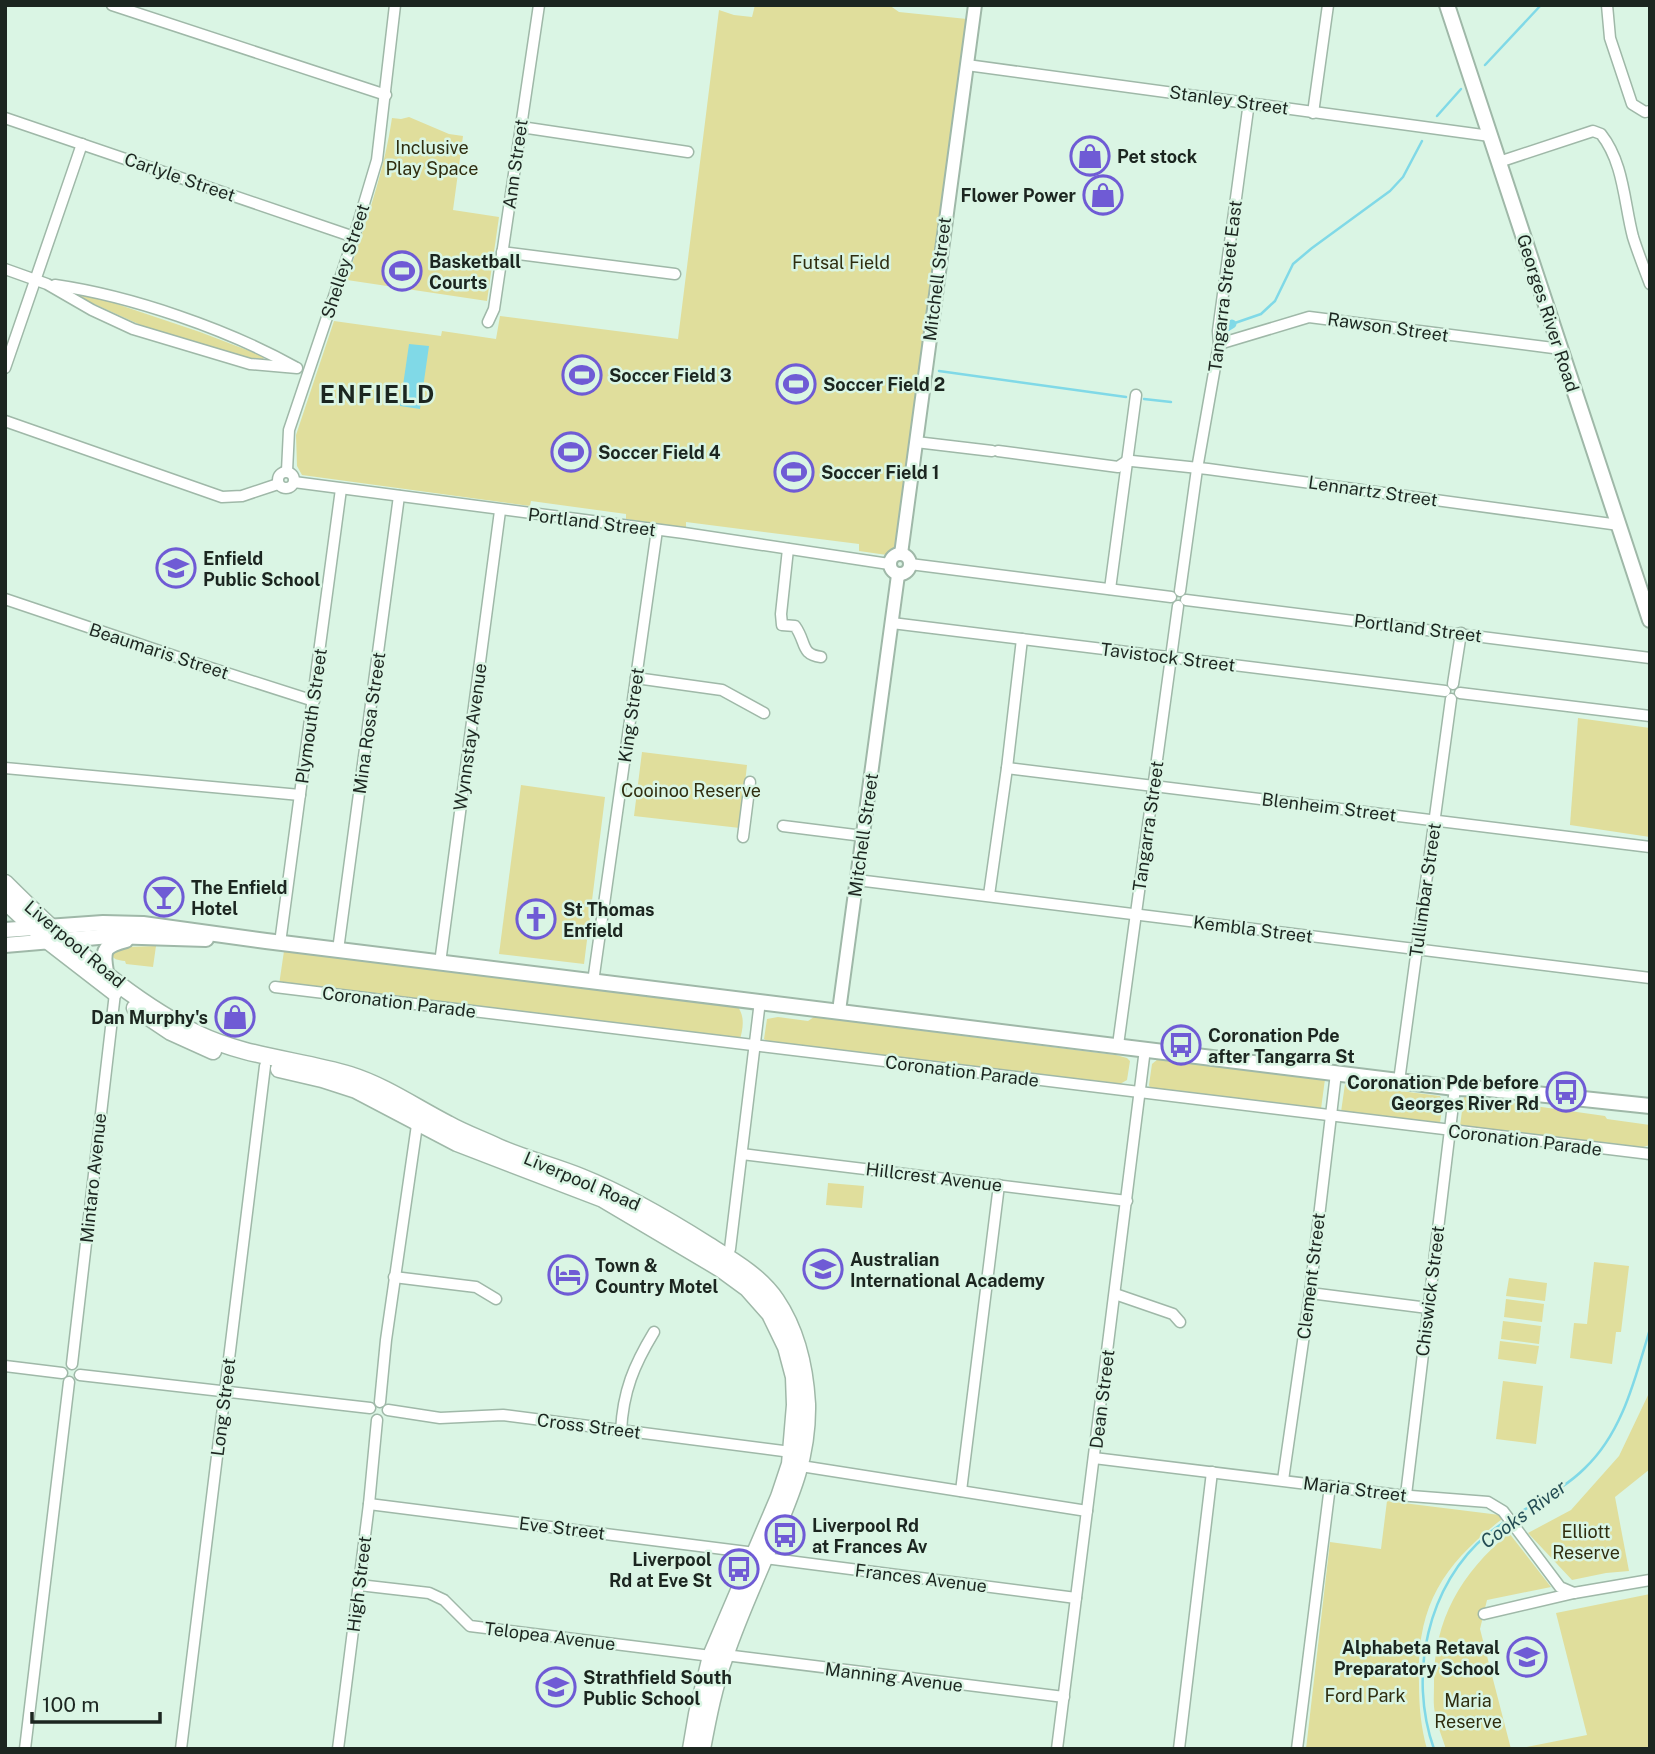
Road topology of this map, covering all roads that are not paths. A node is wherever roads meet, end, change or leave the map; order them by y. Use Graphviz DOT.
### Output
graph roads {
  1 [pos="112,5"];
  2 [pos="395,5"];
  3 [pos="539,5"];
  4 [pos="975,5"];
  5 [pos="1328,5"];
  6 [pos="1447,5"];
  7 [pos="1607,5"];
  8 [pos="967,65"];
  9 [pos="386,95"];
  10 [pos="1249,102"];
  11 [pos="1650,111"];
  12 [pos="1313,113"];
  13 [pos="5,118"];
  14 [pos="521,127"];
  15 [pos="1490,136"];
  16 [pos="82,144"];
  17 [pos="688,152"];
  18 [pos="1499,162"];
  19 [pos="354,237"];
  20 [pos="502,252"];
  21 [pos="5,270"];
  22 [pos="675,274"];
  23 [pos="34,279"];
  24 [pos="47,284"];
  25 [pos="1650,284"];
  26 [pos="488,322"];
  27 [pos="1219,344"];
  28 [pos="1561,349"];
  29 [pos="5,368"];
  30 [pos="297,368"];
  31 [pos="308,372"];
  32 [pos="1136,395"];
  33 [pos="5,421"];
  34 [pos="916,442"];
  35 [pos="1127,461"];
  36 [pos="1197,469"];
  37 [pos="287,471"];
  38 [pos="294,482"];
  39 [pos="278,484"];
  40 [pos="341,489"];
  41 [pos="399,496"];
  42 [pos="500,511"];
  43 [pos="1619,525"];
  44 [pos="657,530"];
  45 [pos="788,548"];
  46 [pos="906,559"];
  47 [pos="889,564"];
  48 [pos="898,575"];
  49 [pos="1110,589"];
  50 [pos="5,599"];
  51 [pos="1179,599"];
  52 [pos="1650,620"];
  53 [pos="892,623"];
  54 [pos="1461,633"];
  55 [pos="1023,639"];
  56 [pos="821,657"];
  57 [pos="1171,658"];
  58 [pos="1650,658"];
  59 [pos="636,678"];
  60 [pos="1452,692"];
  61 [pos="314,701"];
  62 [pos="764,713"];
  63 [pos="1650,716"];
  64 [pos="5,768"];
  65 [pos="1007,768"];
  66 [pos="750,782"];
  67 [pos="1154,786"];
  68 [pos="300,795"];
  69 [pos="1434,820"];
  70 [pos="783,827"];
  71 [pos="863,836"];
  72 [pos="743,837"];
  73 [pos="1650,846"];
  74 [pos="857,880"];
  75 [pos="5,883"];
  76 [pos="989,895"];
  77 [pos="5,901"];
  78 [pos="1135,914"];
  79 [pos="33,928"];
  80 [pos="5,930"];
  81 [pos="55,936"];
  82 [pos="138,937"];
  83 [pos="263,941"];
  84 [pos="280,943"];
  85 [pos="5,945"];
  86 [pos="338,950"];
  87 [pos="1417,950"];
  88 [pos="440,963"];
  89 [pos="106,972"];
  90 [pos="1650,978"];
  91 [pos="593,982"];
  92 [pos="275,987"];
  93 [pos="115,993"];
  94 [pos="760,1002"];
  95 [pos="839,1011"];
  96 [pos="755,1045"];
  97 [pos="1118,1045"];
  98 [pos="1145,1049"];
  99 [pos="265,1066"];
  100 [pos="1335,1073"];
  101 [pos="1399,1081"];
  102 [pos="1455,1088"];
  103 [pos="1140,1093"];
  104 [pos="1650,1106"];
  105 [pos="418,1115"];
  106 [pos="1331,1115"];
  107 [pos="1650,1115"];
  108 [pos="1450,1131"];
  109 [pos="742,1154"];
  110 [pos="1650,1154"];
  111 [pos="999,1185"];
  112 [pos="1126,1201"];
  113 [pos="724,1263"];
  114 [pos="394,1277"];
  115 [pos="1310,1293"];
  116 [pos="1115,1294"];
  117 [pos="496,1298"];
  118 [pos="1428,1308"];
  119 [pos="1180,1322"];
  120 [pos="654,1332"];
  121 [pos="72,1364"];
  122 [pos="5,1366"];
  123 [pos="80,1375"];
  124 [pos="66,1378"];
  125 [pos="225,1392"];
  126 [pos="380,1402"];
  127 [pos="370,1408"];
  128 [pos="388,1410"];
  129 [pos="377,1420"];
  130 [pos="621,1431"];
  131 [pos="791,1452"];
  132 [pos="1094,1458"];
  133 [pos="801,1466"];
  134 [pos="1212,1472"];
  135 [pos="1283,1480"];
  136 [pos="1330,1486"];
  137 [pos="961,1491"];
  138 [pos="1406,1495"];
  139 [pos="369,1504"];
  140 [pos="1087,1511"];
  141 [pos="760,1556"];
  142 [pos="1650,1580"];
  143 [pos="359,1585"];
  144 [pos="1574,1593"];
  145 [pos="1076,1598"];
  146 [pos="1485,1614"];
  147 [pos="718,1655"];
  148 [pos="1064,1697"];
  149 [pos="25,1749"];
  150 [pos="181,1749"];
  151 [pos="338,1749"];
  152 [pos="691,1749"];
  153 [pos="702,1749"];
  154 [pos="1057,1749"];
  155 [pos="1179,1749"];
  156 [pos="1297,1749"];
  1 -- 9 [label="street"];
  2 -- 9 [label="street, Shelley Street"];
  3 -- 14 [label="street, Ann Street"];
  4 -- 8 [label="street, Mitchell Street"];
  5 -- 12 [label="street"];
  6 -- 15 [label="main road, Georges River Road"];
  7 -- 11 [label="street"];
  8 -- 10 [label="street, Stanley Street"];
  8 -- 34 [label="street, Mitchell Street"];
  9 -- 19 [label="street, Shelley Street"];
  10 -- 12 [label="street, Stanley Street"];
  10 -- 27 [label="street, Tangarra Street East"];
  12 -- 15 [label="street, Stanley Street"];
  13 -- 16 [label="street, Carlyle Street"];
  14 -- 17 [label="street"];
  14 -- 20 [label="street, Ann Street"];
  15 -- 18 [label="main road, Georges River Road"];
  16 -- 19 [label="street, Carlyle Street"];
  16 -- 23 [label="street"];
  18 -- 25 [label="street"];
  18 -- 28 [label="main road, Georges River Road"];
  19 -- 31 [label="street, Shelley Street"];
  20 -- 22 [label="street"];
  20 -- 26 [label="street, Ann Street"];
  21 -- 23 [label="street"];
  23 -- 24 [label="street"];
  23 -- 29 [label="street"];
  24 -- 30 [label="street"];
  24 -- 30 [label="street"];
  27 -- 28 [label="street, Rawson Street"];
  27 -- 36 [label="street, Tangarra Street East"];
  28 -- 43 [label="main road, Georges River Road"];
  30 -- 31 [label="street"];
  31 -- 37 [label="street, Shelley Street"];
  32 -- 35 [label="street"];
  33 -- 39 [label="street"];
  34 -- 35 [label="street, Lennartz Street"];
  34 -- 46 [label="street, Mitchell Street"];
  35 -- 36 [label="street, Lennartz Street"];
  35 -- 49 [label="street"];
  36 -- 43 [label="street, Lennartz Street"];
  36 -- 51 [label="street, Tangarra Street"];
  37 -- 38 [label="street"];
  37 -- 39 [label="street"];
  38 -- 39 [label="street"];
  38 -- 40 [label="street, Portland Street"];
  40 -- 41 [label="street, Portland Street"];
  40 -- 61 [label="street, Plymouth Street"];
  41 -- 42 [label="street, Portland Street"];
  41 -- 86 [label="street, Mina Rosa Street"];
  42 -- 44 [label="street, Portland Street"];
  42 -- 88 [label="street, Wynnstay Avenue"];
  43 -- 52 [label="main road, Georges River Road"];
  44 -- 45 [label="street, Portland Street"];
  44 -- 59 [label="street, King Street"];
  45 -- 47 [label="street, Portland Street"];
  45 -- 56 [label="street"];
  46 -- 47 [label="street"];
  46 -- 48 [label="street"];
  46 -- 49 [label="street, Portland Street"];
  47 -- 48 [label="street"];
  48 -- 53 [label="street, Mitchell Street"];
  49 -- 51 [label="street, Portland Street"];
  50 -- 61 [label="street, Beaumaris Street"];
  51 -- 54 [label="street, Portland Street"];
  51 -- 57 [label="street, Tangarra Street"];
  53 -- 55 [label="street, Tavistock Street"];
  53 -- 71 [label="street, Mitchell Street"];
  54 -- 58 [label="street, Portland Street"];
  54 -- 60 [label="street, Tullimbar Street"];
  55 -- 57 [label="street, Tavistock Street"];
  55 -- 65 [label="street"];
  57 -- 60 [label="street, Tavistock Street"];
  57 -- 67 [label="street, Tangarra Street"];
  59 -- 62 [label="street"];
  59 -- 91 [label="street, King Street"];
  60 -- 63 [label="street, Tavistock Street"];
  60 -- 69 [label="street, Tullimbar Street"];
  61 -- 68 [label="street, Plymouth Street"];
  64 -- 68 [label="street"];
  65 -- 67 [label="street, Blenheim Street"];
  65 -- 76 [label="street"];
  66 -- 72 [label="street"];
  67 -- 69 [label="street, Blenheim Street"];
  67 -- 78 [label="street, Tangarra Street"];
  68 -- 84 [label="street, Plymouth Street"];
  69 -- 73 [label="street, Blenheim Street"];
  69 -- 87 [label="street, Tullimbar Street"];
  70 -- 71 [label="street"];
  71 -- 74 [label="street, Mitchell Street"];
  74 -- 76 [label="street, Kembla Street"];
  74 -- 95 [label="street, Mitchell Street"];
  75 -- 81 [label="highway, Liverpool Road"];
  76 -- 78 [label="street, Kembla Street"];
  77 -- 79 [label="highway, Liverpool Road"];
  78 -- 87 [label="street, Kembla Street"];
  78 -- 97 [label="street, Tangarra Street"];
  79 -- 80 [label="main road"];
  79 -- 81 [label="highway, Liverpool Road"];
  81 -- 82 [label="main road"];
  81 -- 83 [label="main road"];
  81 -- 85 [label="main road"];
  81 -- 89 [label="highway, Liverpool Road"];
  81 -- 93 [label="highway, Liverpool Road"];
  82 -- 83 [label="main road"];
  82 -- 89 [label="main road"];
  83 -- 84 [label="main road"];
  84 -- 86 [label="main road"];
  86 -- 88 [label="main road"];
  87 -- 90 [label="street, Kembla Street"];
  87 -- 101 [label="street, Tullimbar Street"];
  88 -- 91 [label="main road"];
  89 -- 105 [label="highway, Liverpool Road"];
  91 -- 94 [label="main road"];
  92 -- 96 [label="street, Coronation Parade"];
  93 -- 99 [label="highway, Liverpool Road"];
  93 -- 121 [label="street, Mintaro Avenue"];
  94 -- 95 [label="main road"];
  94 -- 96 [label="street"];
  95 -- 97 [label="main road"];
  96 -- 103 [label="street, Coronation Parade"];
  96 -- 109 [label="street"];
  97 -- 98 [label="main road"];
  98 -- 100 [label="main road"];
  98 -- 103 [label="street, Dean Street"];
  99 -- 105 [label="highway, Liverpool Road"];
  99 -- 125 [label="street, Long Street"];
  100 -- 101 [label="main road"];
  100 -- 106 [label="street, Clement Street"];
  101 -- 102 [label="main road"];
  102 -- 104 [label="main road"];
  102 -- 107 [label="main road"];
  102 -- 108 [label="street, Chiswick Street"];
  103 -- 106 [label="street, Coronation Parade"];
  103 -- 112 [label="street, Dean Street"];
  105 -- 113 [label="highway, Liverpool Road"];
  105 -- 114 [label="street"];
  106 -- 108 [label="street, Coronation Parade"];
  106 -- 115 [label="street, Clement Street"];
  108 -- 110 [label="street, Coronation Parade"];
  108 -- 118 [label="street, Chiswick Street"];
  109 -- 111 [label="street, Hillcrest Avenue"];
  109 -- 113 [label="street"];
  111 -- 112 [label="street, Hillcrest Avenue"];
  111 -- 137 [label="street"];
  112 -- 116 [label="street, Dean Street"];
  113 -- 131 [label="highway, Liverpool Road"];
  113 -- 133 [label="highway, Liverpool Road"];
  114 -- 117 [label="street"];
  114 -- 126 [label="street"];
  115 -- 118 [label="street"];
  115 -- 135 [label="street, Clement Street"];
  116 -- 119 [label="street"];
  116 -- 132 [label="street, Dean Street"];
  118 -- 138 [label="street, Chiswick Street"];
  120 -- 130 [label="street"];
  121 -- 123 [label="street"];
  121 -- 124 [label="street"];
  122 -- 124 [label="street"];
  123 -- 124 [label="street"];
  123 -- 125 [label="street"];
  124 -- 149 [label="street"];
  125 -- 127 [label="street"];
  125 -- 150 [label="street, Long Street"];
  126 -- 127 [label="street"];
  126 -- 128 [label="street"];
  127 -- 129 [label="street"];
  128 -- 129 [label="street"];
  128 -- 130 [label="street, Cross Street"];
  129 -- 139 [label="street, High Street"];
  130 -- 131 [label="street, Cross Street"];
  131 -- 141 [label="highway, Liverpool Road"];
  132 -- 134 [label="street, Maria Street"];
  132 -- 140 [label="street, Dean Street"];
  133 -- 137 [label="street"];
  133 -- 141 [label="highway, Liverpool Road"];
  134 -- 135 [label="street, Maria Street"];
  134 -- 155 [label="street"];
  135 -- 136 [label="street, Maria Street"];
  136 -- 138 [label="street, Maria Street"];
  136 -- 156 [label="street"];
  137 -- 140 [label="street"];
  138 -- 144 [label="street, Maria Street"];
  139 -- 141 [label="street, Eve Street"];
  139 -- 143 [label="street, High Street"];
  140 -- 145 [label="street, Dean Street"];
  141 -- 145 [label="street, Frances Avenue"];
  141 -- 147 [label="highway, Liverpool Road"];
  142 -- 144 [label="street"];
  143 -- 147 [label="street, Telopea Avenue"];
  143 -- 151 [label="street, High Street"];
  144 -- 146 [label="street"];
  145 -- 148 [label="street, Dean Street"];
  147 -- 148 [label="street, Manning Avenue"];
  147 -- 152 [label="highway, Liverpool Road"];
  147 -- 153 [label="highway, Liverpool Road"];
  148 -- 154 [label="street, Dean Street"];
}
